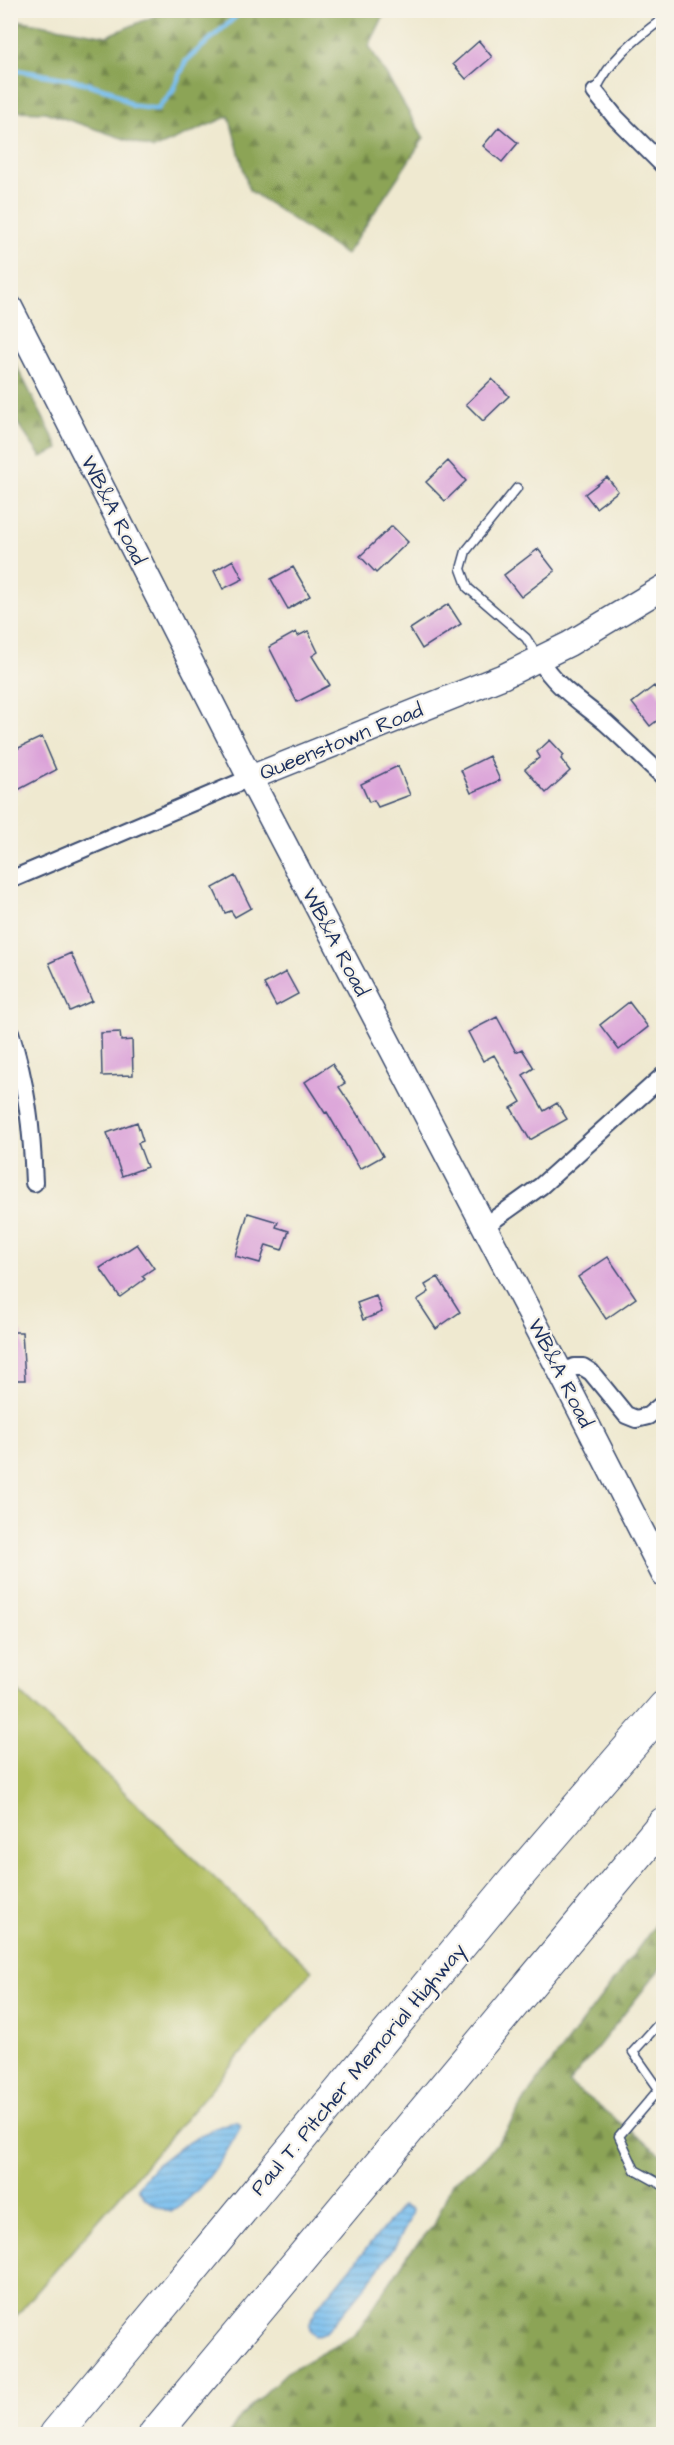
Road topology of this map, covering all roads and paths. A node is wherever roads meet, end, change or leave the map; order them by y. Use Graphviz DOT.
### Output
graph roads {
  1 [pos="663,18"];
  2 [pos="595,92"];
  3 [pos="663,166"];
  4 [pos="10,307"];
  5 [pos="517,488"];
  6 [pos="663,587"];
  7 [pos="540,660"];
  8 [pos="663,777"];
  9 [pos="250,778"];
  10 [pos="10,880"];
  11 [pos="10,1032"];
  12 [pos="663,1075"];
  13 [pos="34,1183"];
  14 [pos="485,1226"];
  15 [pos="561,1373"];
  16 [pos="663,1403"];
  17 [pos="663,1575"];
  18 [pos="663,1707"];
  19 [pos="663,1823"];
  20 [pos="663,2018"];
  21 [pos="663,2186"];
  22 [pos="10,2267"];
  23 [pos="10,2285"];
  24 [pos="56,2434"];
  25 [pos="155,2434"];
  1 -- 2 [label="lane"];
  2 -- 3 [label="street"];
  4 -- 9 [label="street, WB&A Road"];
  5 -- 7 [label="lane"];
  6 -- 7 [label="street, Queenstown Road"];
  7 -- 8 [label="street"];
  7 -- 9 [label="street, Queenstown Road"];
  9 -- 10 [label="street, Queenstown Road"];
  9 -- 14 [label="street, WB&A Road"];
  11 -- 13 [label="street"];
  12 -- 14 [label="street"];
  14 -- 15 [label="street, WB&A Road"];
  15 -- 16 [label="street"];
  15 -- 17 [label="street, WB&A Road"];
  18 -- 24 [label="highway, Paul T. Pitcher Memorial Highway"];
  19 -- 25 [label="highway"];
  20 -- 21 [label="lane"];
  22 -- 23 [label="path"];
}
